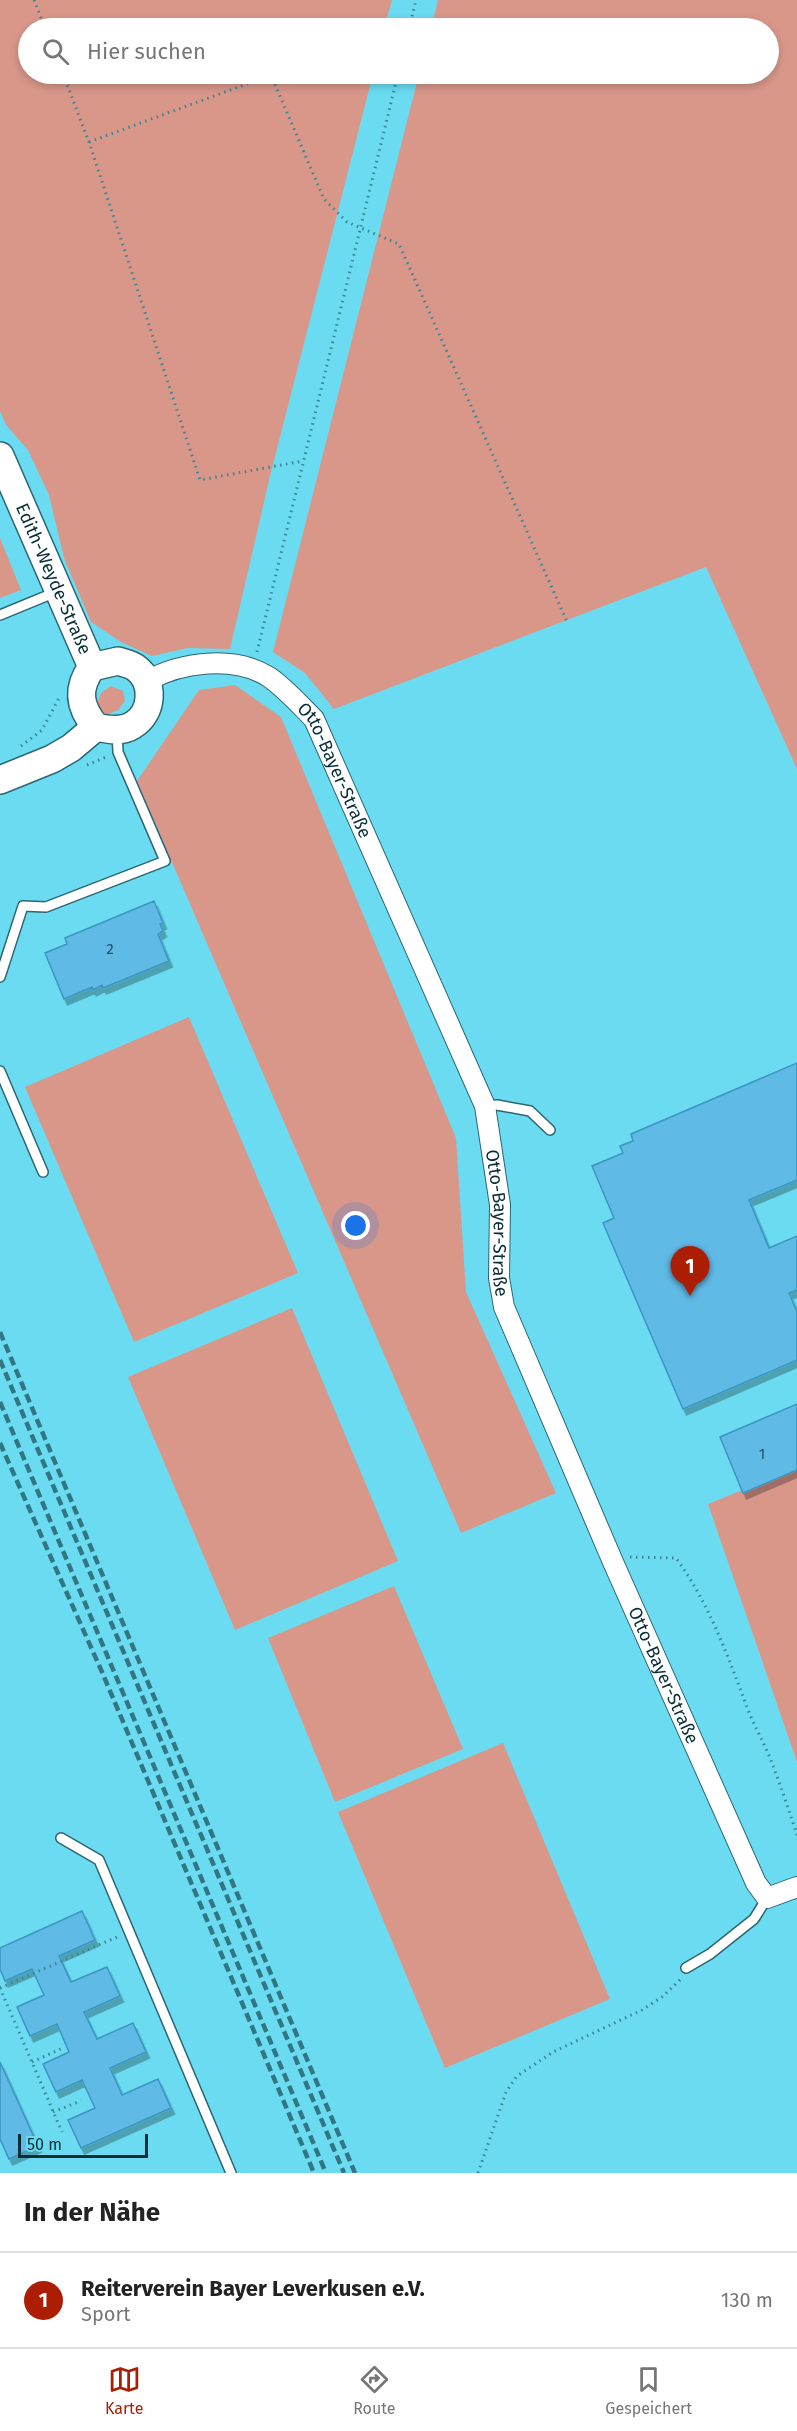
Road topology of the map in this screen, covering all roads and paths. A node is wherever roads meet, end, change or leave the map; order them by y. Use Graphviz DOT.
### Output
graph roads {
  1 [pos="34,0"];
  2 [pos="416,0"];
  3 [pos="41,18"];
  4 [pos="412,18"];
  5 [pos="67,84"];
  6 [pos="248,84"];
  7 [pos="276,84"];
  8 [pos="396,84"];
  9 [pos="90,142"];
  10 [pos="360,228"];
  11 [pos="0,456"];
  12 [pos="303,461"];
  13 [pos="58,592"];
  14 [pos="0,615"];
  15 [pos="568,624"];
  16 [pos="255,661"];
  17 [pos="92,667"];
  18 [pos="147,681"];
  19 [pos="107,729"];
  20 [pos="0,780"];
  21 [pos="0,977"];
  22 [pos="0,1071"];
  23 [pos="485,1106"];
  24 [pos="550,1130"];
  25 [pos="43,1172"];
  26 [pos="613,1562"];
  27 [pos="797,1835"];
  28 [pos="61,1838"];
  29 [pos="797,1887"];
  30 [pos="767,1898"];
  31 [pos="129,1931"];
  32 [pos="686,1968"];
  33 [pos="0,1988"];
  34 [pos="63,2048"];
  35 [pos="32,2062"];
  36 [pos="81,2101"];
  37 [pos="53,2112"];
  38 [pos="62,2132"];
  39 [pos="231,2173"];
  40 [pos="478,2173"];
  1 -- 3 [label="path"];
  2 -- 4 [label="path"];
  5 -- 9 [label="path"];
  6 -- 9 [label="path"];
  7 -- 10 [label="path"];
  8 -- 10 [label="path"];
  9 -- 12 [label="path"];
  10 -- 12 [label="path"];
  10 -- 15 [label="path"];
  11 -- 13 [label="street, Edith-Weyde-Straße"];
  12 -- 16 [label="path"];
  13 -- 14 [label="lane"];
  13 -- 17 [label="street, Edith-Weyde-Straße"];
  17 -- 18 [label="street"];
  17 -- 19 [label="street"];
  18 -- 19 [label="street"];
  18 -- 23 [label="street, Otto-Bayer-Straße"];
  19 -- 20 [label="street"];
  19 -- 21 [label="lane"];
  22 -- 25 [label="lane"];
  23 -- 24 [label="lane"];
  23 -- 26 [label="street, Otto-Bayer-Straße"];
  26 -- 27 [label="path"];
  26 -- 30 [label="street, Otto-Bayer-Straße"];
  28 -- 31 [label="lane"];
  29 -- 30 [label="street"];
  30 -- 32 [label="lane"];
  31 -- 33 [label="path"];
  31 -- 39 [label="lane"];
  32 -- 40 [label="path"];
  33 -- 35 [label="path"];
  34 -- 35 [label="path"];
  35 -- 37 [label="path"];
  36 -- 37 [label="path"];
  37 -- 38 [label="path"];
}
